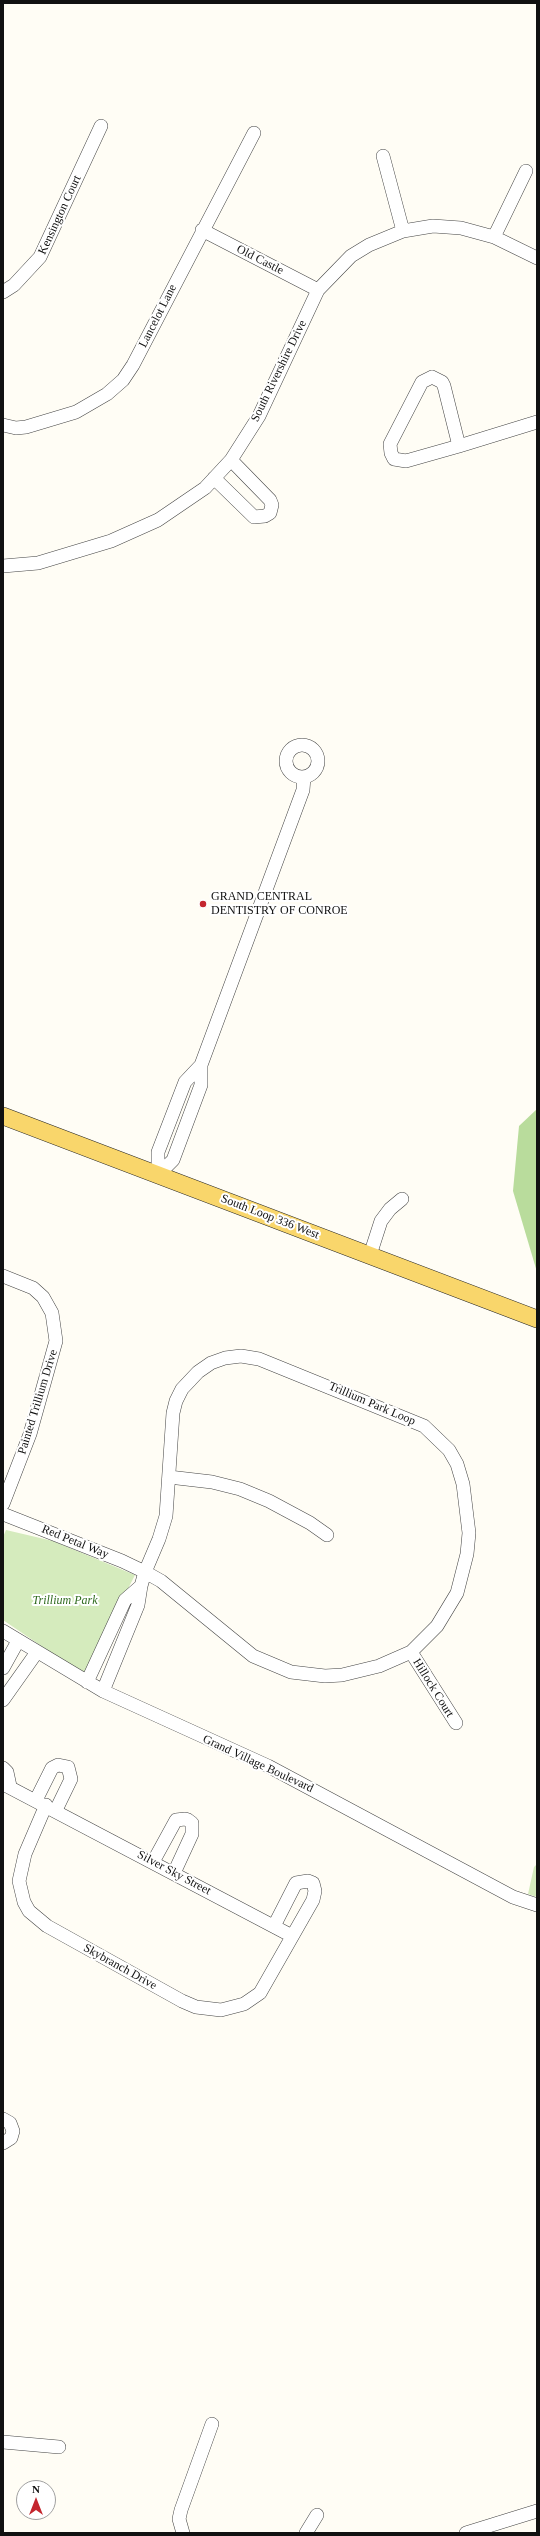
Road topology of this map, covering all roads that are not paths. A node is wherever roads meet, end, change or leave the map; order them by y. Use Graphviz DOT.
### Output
graph roads {
  1 [pos="101,126"];
  2 [pos="254,133"];
  3 [pos="383,156"];
  4 [pos="526,171"];
  5 [pos="202,230"];
  6 [pos="403,231"];
  7 [pos="494,237"];
  8 [pos="537,258"];
  9 [pos="318,290"];
  10 [pos="3,292"];
  11 [pos="537,422"];
  12 [pos="3,425"];
  13 [pos="459,446"];
  14 [pos="231,460"];
  15 [pos="214,478"];
  16 [pos="3,566"];
  17 [pos="304,777"];
  18 [pos="3,1116"];
  19 [pos="158,1175"];
  20 [pos="402,1199"];
  21 [pos="370,1255"];
  22 [pos="3,1276"];
  23 [pos="537,1319"];
  24 [pos="169,1477"];
  25 [pos="3,1504"];
  26 [pos="3,1514"];
  27 [pos="327,1535"];
  28 [pos="145,1572"];
  29 [pos="140,1586"];
  30 [pos="3,1631"];
  31 [pos="18,1641"];
  32 [pos="37,1652"];
  33 [pos="411,1652"];
  34 [pos="3,1668"];
  35 [pos="87,1682"];
  36 [pos="103,1691"];
  37 [pos="3,1700"];
  38 [pos="456,1723"];
  39 [pos="3,1768"];
  40 [pos="7,1785"];
  41 [pos="46,1805"];
  42 [pos="153,1862"];
  43 [pos="174,1873"];
  44 [pos="513,1897"];
  45 [pos="537,1905"];
  46 [pos="537,1914"];
  47 [pos="274,1926"];
  48 [pos="292,1936"];
  49 [pos="3,2119"];
  50 [pos="3,2143"];
  51 [pos="212,2424"];
  52 [pos="3,2442"];
  53 [pos="59,2447"];
  54 [pos="537,2511"];
  55 [pos="317,2515"];
  56 [pos="184,2533"];
  57 [pos="306,2533"];
  58 [pos="466,2533"];
  1 -- 10 [label="street, Kensington Court"];
  2 -- 5 [label="street, Lancelot Lane"];
  3 -- 6 [label="street"];
  4 -- 7 [label="street"];
  5 -- 9 [label="street, Old Castle"];
  5 -- 12 [label="street, Lancelot Lane"];
  6 -- 7 [label="street, South Rivershire Drive"];
  6 -- 9 [label="street, South Rivershire Drive"];
  7 -- 8 [label="street, South Rivershire Drive"];
  9 -- 14 [label="street, South Rivershire Drive"];
  11 -- 13 [label="street"];
  13 -- 13 [label="street"];
  14 -- 15 [label="street, South Rivershire Drive"];
  14 -- 15 [label="street"];
  15 -- 16 [label="street, South Rivershire Drive"];
  17 -- 19 [label="street"];
  18 -- 19 [label="main road, South Loop 336 West"];
  19 -- 21 [label="main road, South Loop 336 West"];
  20 -- 21 [label="street"];
  21 -- 23 [label="main road, South Loop 336 West"];
  22 -- 25 [label="street, Painted Trillium Drive"];
  24 -- 27 [label="street"];
  24 -- 28 [label="street, Trillium Park Loop"];
  24 -- 33 [label="street, Trillium Park Loop"];
  26 -- 28 [label="street, Red Petal Way"];
  28 -- 29 [label="street, Trillium Park Loop"];
  28 -- 33 [label="street, Trillium Park Loop"];
  29 -- 35 [label="street, Trillium Park Loop"];
  29 -- 36 [label="street, Trillium Park Loop"];
  30 -- 31 [label="street, Grand Village Boulevard"];
  31 -- 32 [label="street, Grand Village Boulevard"];
  31 -- 34 [label="street"];
  32 -- 35 [label="street, Grand Village Boulevard"];
  32 -- 37 [label="street"];
  33 -- 38 [label="street, Hillock Court"];
  35 -- 36 [label="street, Grand Village Boulevard"];
  36 -- 44 [label="street, Grand Village Boulevard"];
  39 -- 40 [label="street, Silver Sky Street"];
  40 -- 41 [label="street, Silver Sky Street"];
  41 -- 42 [label="street, Silver Sky Street"];
  41 -- 48 [label="street, Skybranch Drive"];
  42 -- 43 [label="street, Silver Sky Street"];
  42 -- 43 [label="street"];
  43 -- 47 [label="street, Silver Sky Street"];
  44 -- 45 [label="street, Grand Village Boulevard"];
  44 -- 46 [label="street, Grand Village Boulevard"];
  47 -- 48 [label="street, Silver Sky Street"];
  47 -- 48 [label="street, Skybranch Drive"];
  49 -- 50 [label="street"];
  51 -- 56 [label="street"];
  52 -- 53 [label="street"];
  54 -- 58 [label="street"];
  55 -- 57 [label="street"];
}
